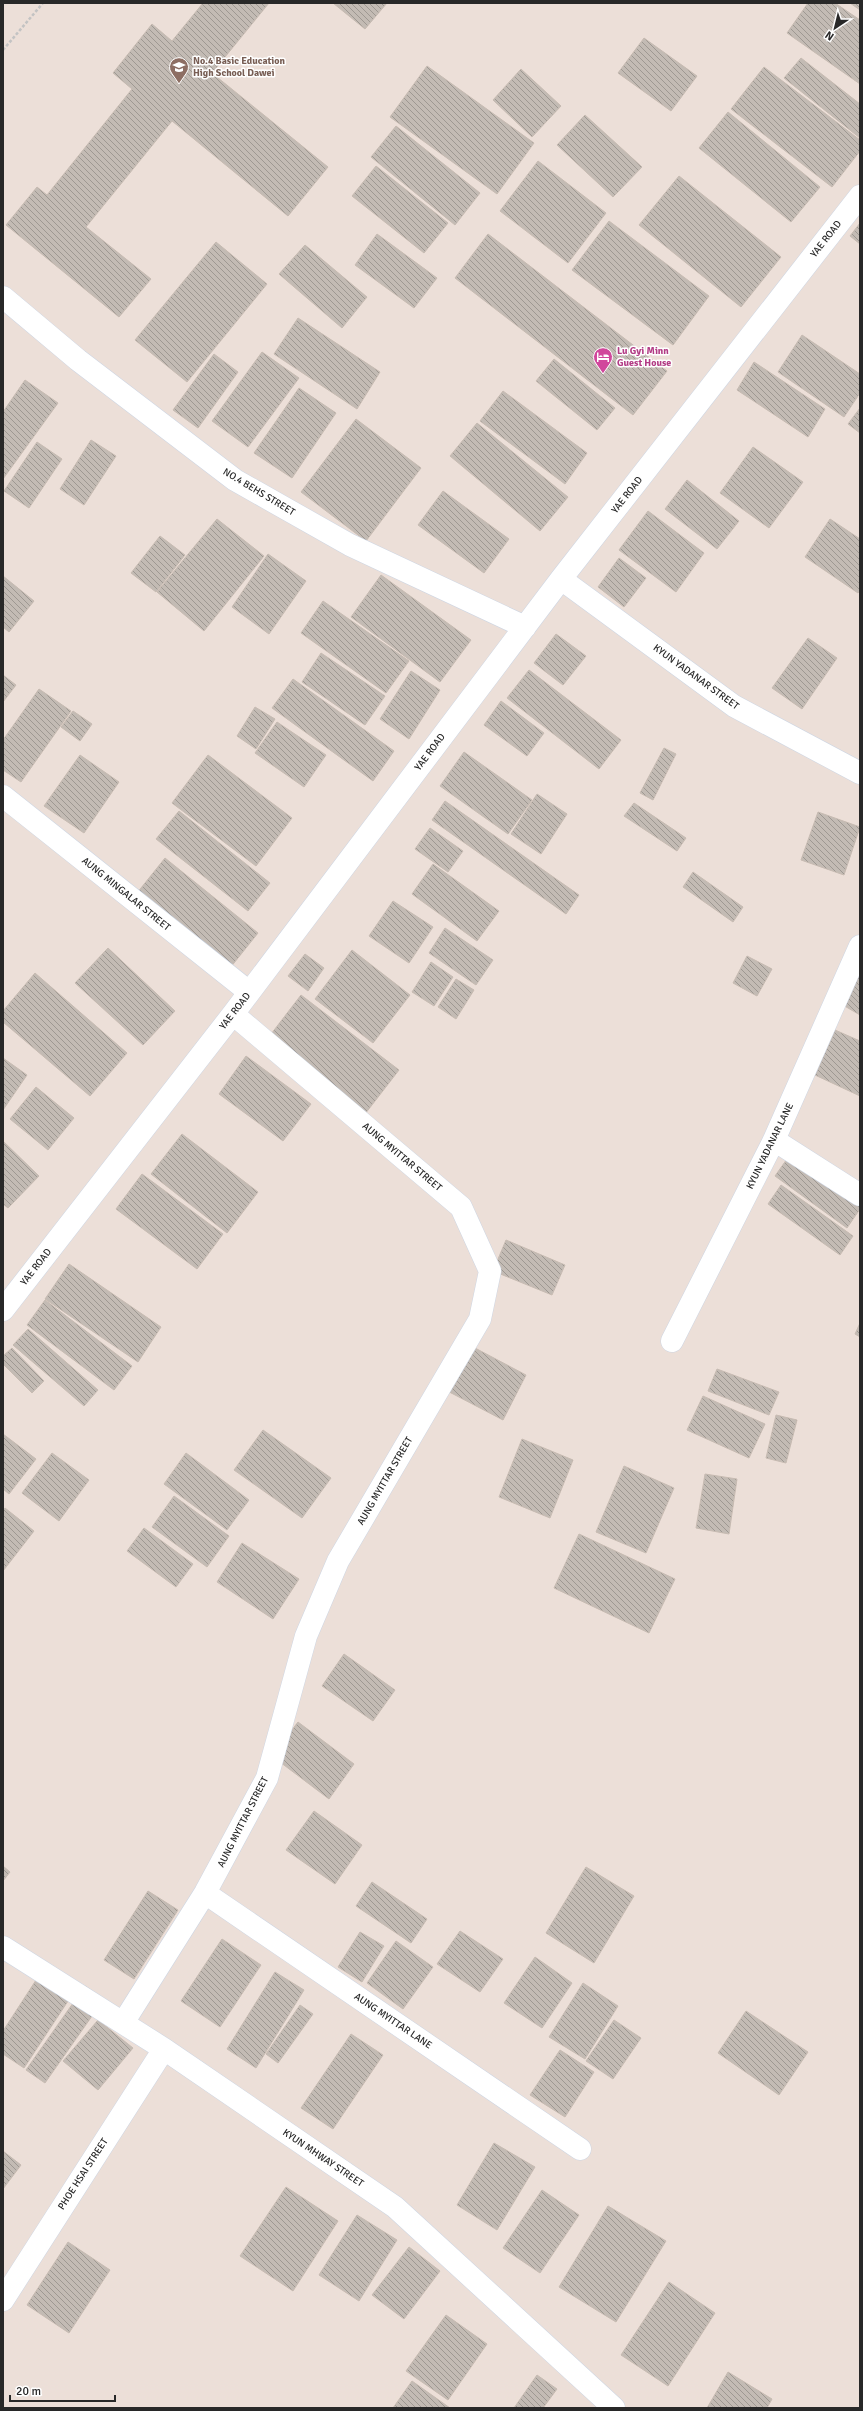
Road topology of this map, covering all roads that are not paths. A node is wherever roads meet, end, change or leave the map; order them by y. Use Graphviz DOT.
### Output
graph roads {
  1 [pos="860,196"];
  2 [pos="3,297"];
  3 [pos="561,579"];
  4 [pos="525,627"];
  5 [pos="860,773"];
  6 [pos="3,796"];
  7 [pos="860,946"];
  8 [pos="249,992"];
  9 [pos="233,1014"];
  10 [pos="774,1140"];
  11 [pos="860,1195"];
  12 [pos="3,1310"];
  13 [pos="672,1341"];
  14 [pos="205,1893"];
  15 [pos="3,1947"];
  16 [pos="124,2023"];
  17 [pos="164,2049"];
  18 [pos="580,2149"];
  19 [pos="3,2300"];
  20 [pos="614,2408"];
  1 -- 3 [label="street, YAE ROAD"];
  2 -- 4 [label="street, NO.4 BEHS STREET"];
  3 -- 4 [label="street, YAE ROAD"];
  3 -- 5 [label="street, KYUN YADANAR STREET"];
  4 -- 8 [label="street, YAE ROAD"];
  6 -- 8 [label="street, AUNG MINGALAR STREET"];
  7 -- 10 [label="street, KYUN YADANAR LANE"];
  8 -- 9 [label="street, YAE ROAD"];
  9 -- 12 [label="street, YAE ROAD"];
  9 -- 14 [label="street, AUNG MYITTAR STREET"];
  10 -- 11 [label="street"];
  10 -- 13 [label="street, KYUN YADANAR LANE"];
  14 -- 16 [label="street, AUNG MYITTAR STREET"];
  14 -- 18 [label="street, AUNG MYITTAR LANE"];
  15 -- 16 [label="street, KYUN MHWAY STREET"];
  16 -- 17 [label="street, KYUN MHWAY STREET"];
  17 -- 19 [label="street, PHOE HSAI STREET"];
  17 -- 20 [label="street, KYUN MHWAY STREET"];
}
